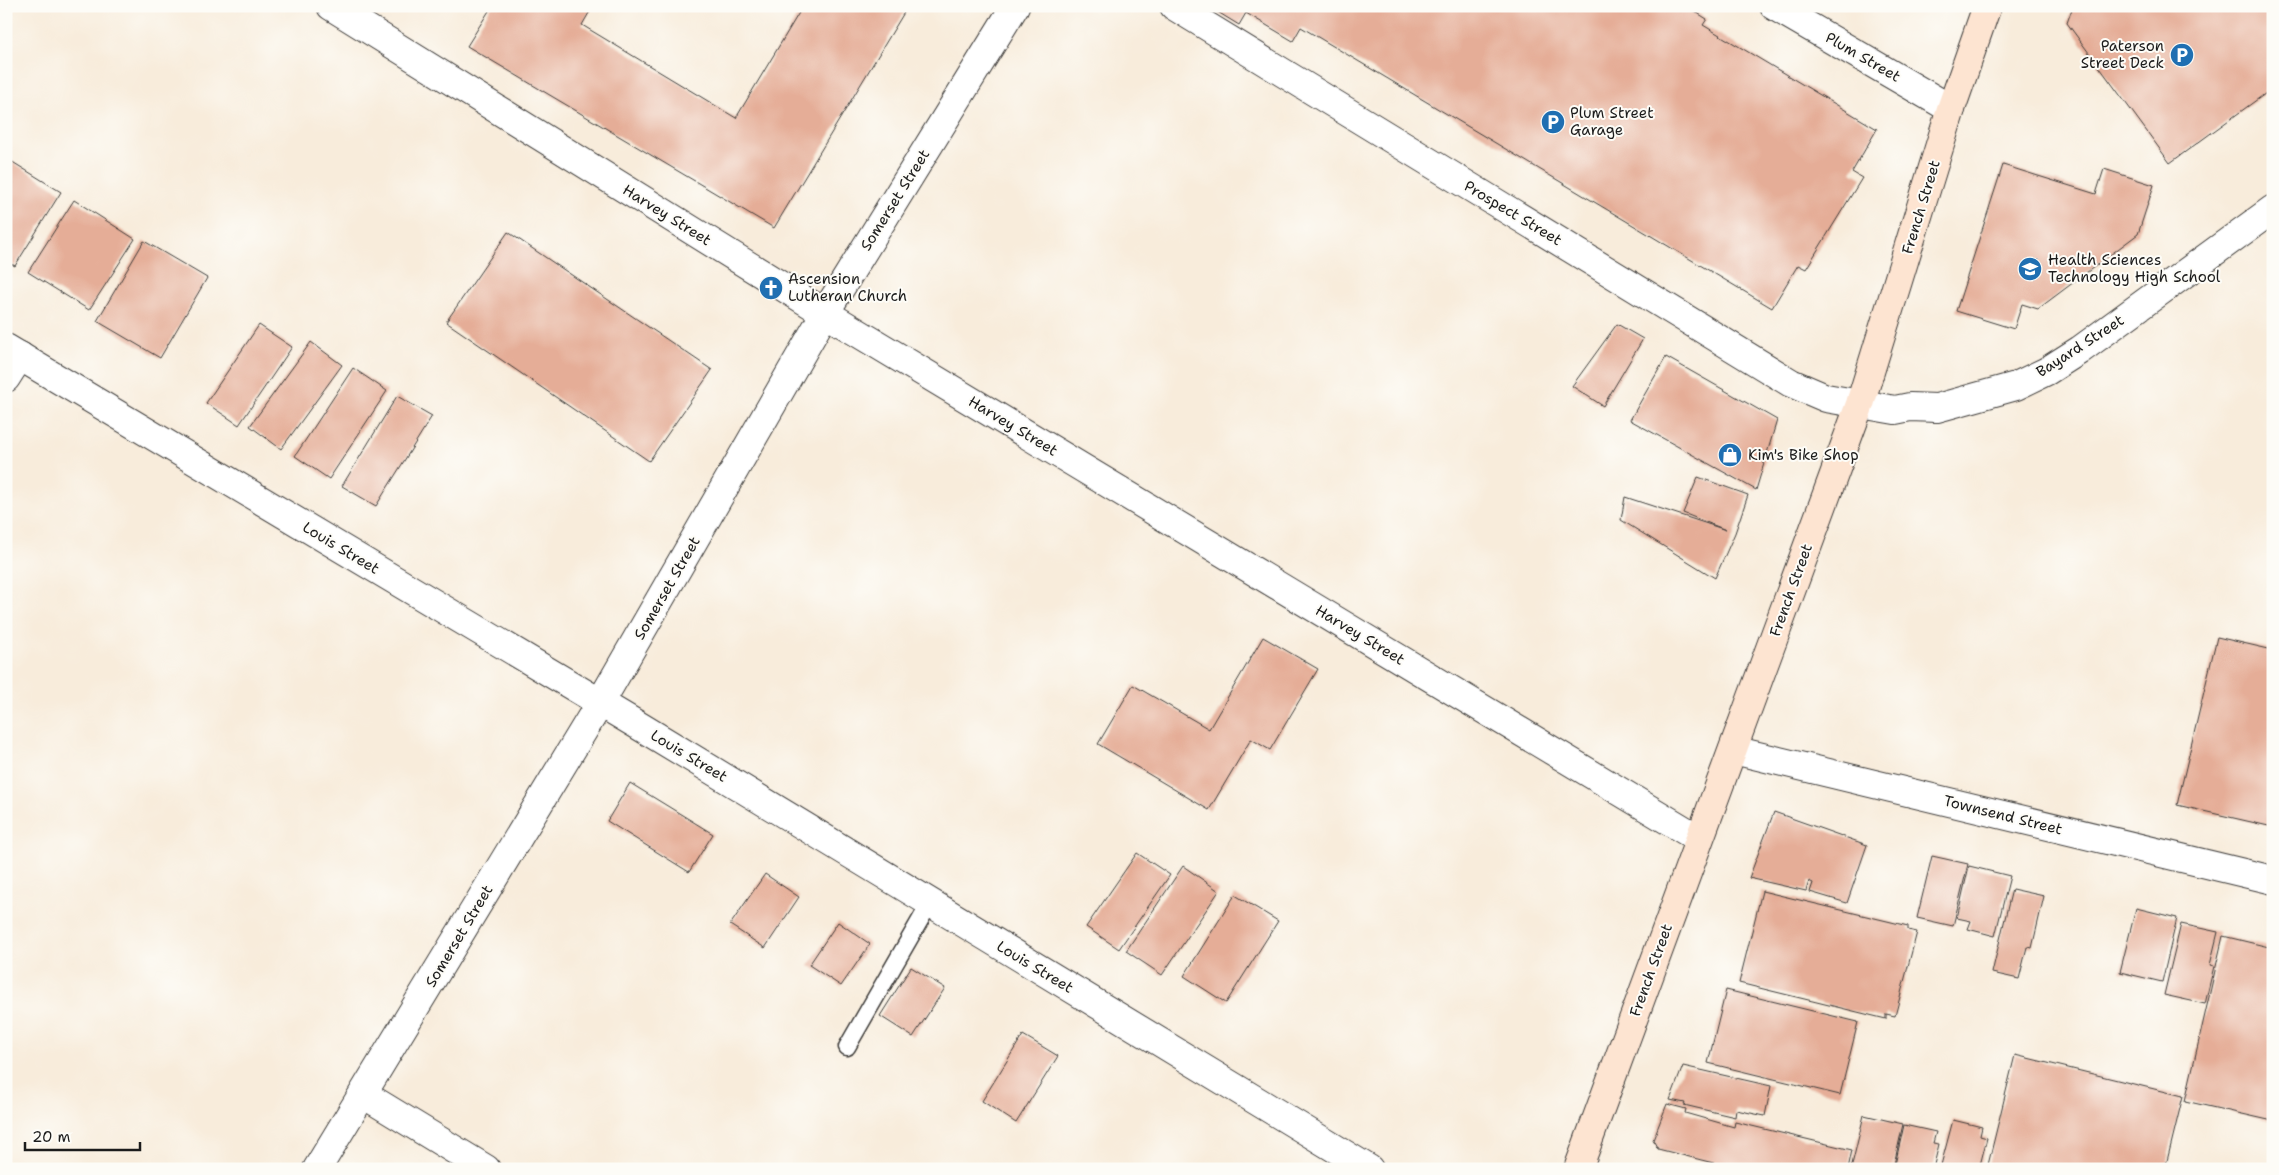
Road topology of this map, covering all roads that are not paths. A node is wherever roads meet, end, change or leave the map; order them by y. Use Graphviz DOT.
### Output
graph roads {
  1 [pos="331,6"];
  2 [pos="1015,6"];
  3 [pos="1174,6"];
  4 [pos="1774,6"];
  5 [pos="1988,6"];
  6 [pos="1952,109"];
  7 [pos="2273,209"];
  8 [pos="825,313"];
  9 [pos="11,361"];
  10 [pos="1860,404"];
  11 [pos="600,703"];
  12 [pos="1732,750"];
  13 [pos="1699,839"];
  14 [pos="2273,880"];
  15 [pos="930,903"];
  16 [pos="847,1048"];
  17 [pos="363,1094"];
  18 [pos="317,1169"];
  19 [pos="486,1169"];
  20 [pos="1369,1169"];
  21 [pos="1578,1169"];
  1 -- 8 [label="street, Harvey Street"];
  2 -- 8 [label="street, Somerset Street"];
  3 -- 10 [label="street, Prospect Street"];
  4 -- 6 [label="street, Plum Street"];
  5 -- 6 [label="main road, French Street"];
  6 -- 10 [label="main road, French Street"];
  7 -- 10 [label="street, Bayard Street"];
  8 -- 11 [label="street, Somerset Street"];
  8 -- 13 [label="street, Harvey Street"];
  9 -- 11 [label="street, Louis Street"];
  10 -- 12 [label="main road, French Street"];
  11 -- 15 [label="street, Louis Street"];
  11 -- 17 [label="street, Somerset Street"];
  12 -- 13 [label="main road, French Street"];
  12 -- 14 [label="street, Townsend Street"];
  13 -- 21 [label="main road, French Street"];
  15 -- 16 [label="lane"];
  15 -- 20 [label="street, Louis Street"];
  17 -- 18 [label="street, Somerset Street"];
  17 -- 19 [label="street"];
}
